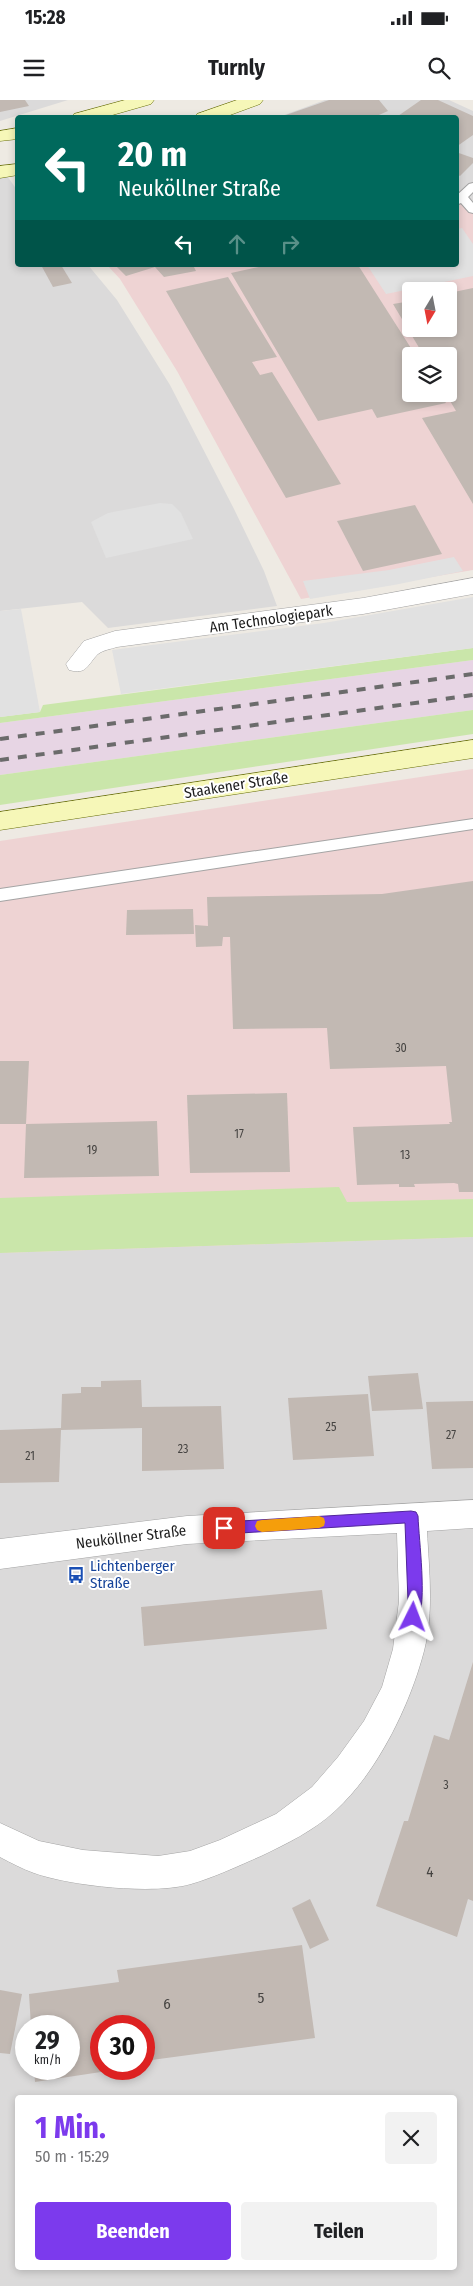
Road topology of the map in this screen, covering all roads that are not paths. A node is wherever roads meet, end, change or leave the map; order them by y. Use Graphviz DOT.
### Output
graph roads {
  1 [pos="145,100"];
  2 [pos="254,100"];
  3 [pos="91,115"];
  4 [pos="217,115"];
  5 [pos="15,134"];
  6 [pos="0,136"];
  7 [pos="15,170"];
  8 [pos="0,172"];
  9 [pos="473,186"];
  10 [pos="459,199"];
  11 [pos="473,210"];
  12 [pos="473,586"];
  13 [pos="77,664"];
  14 [pos="473,749"];
  15 [pos="0,822"];
  16 [pos="473,824"];
  17 [pos="0,895"];
  18 [pos="473,1514"];
  19 [pos="411,1516"];
  20 [pos="0,1554"];
  21 [pos="0,1840"];
  1 -- 3 [label="street"];
  2 -- 4 [label="street"];
  5 -- 6 [label="street"];
  7 -- 8 [label="street"];
  9 -- 10 [label="lane"];
  10 -- 11 [label="lane"];
  12 -- 13 [label="street, Am Technologiepark"];
  14 -- 15 [label="street, Staakener Straße"];
  16 -- 17 [label="lane"];
  18 -- 19 [label="street, Neuköllner Straße"];
  19 -- 20 [label="street, Neuköllner Straße"];
  19 -- 21 [label="street"];
}
